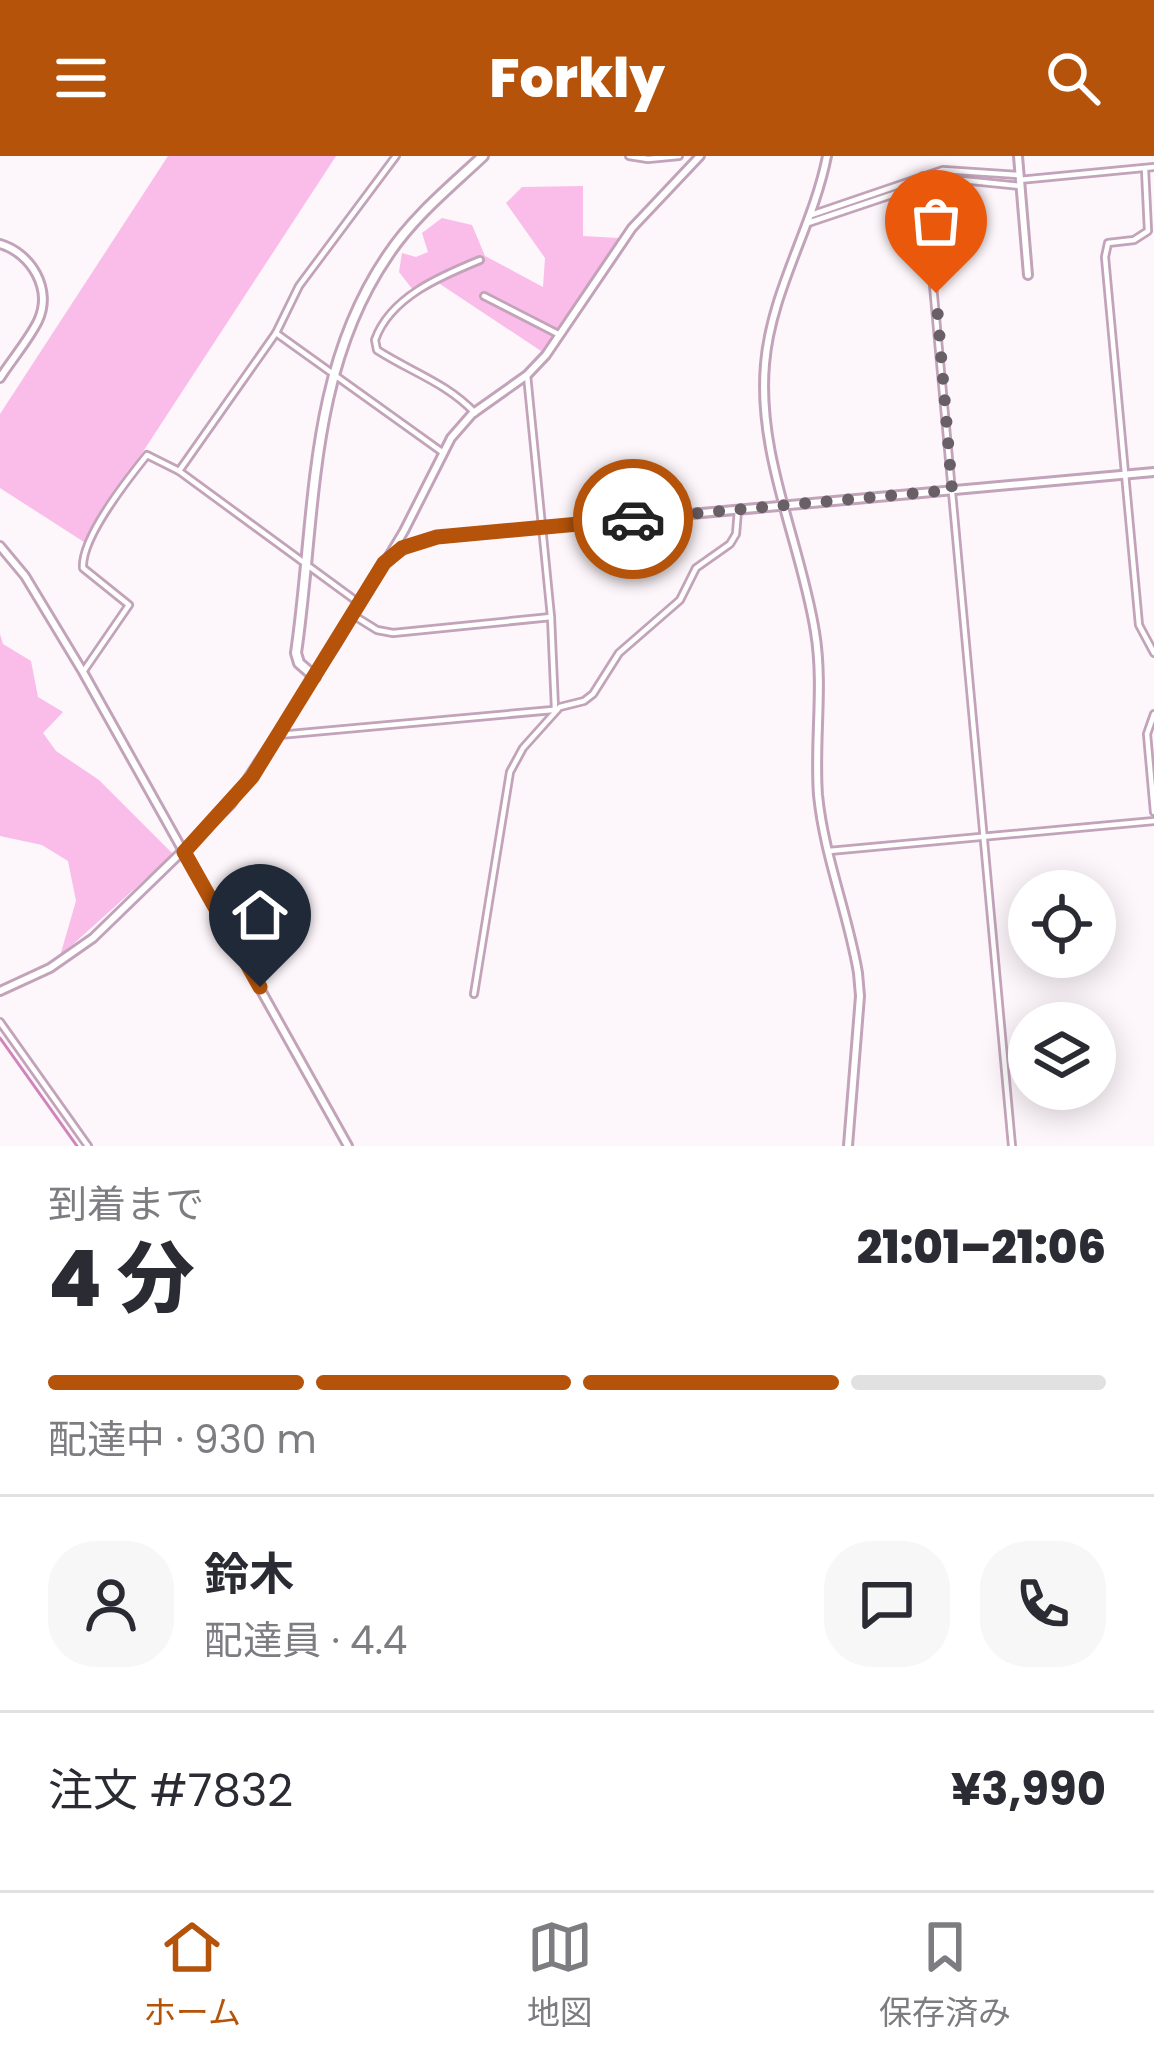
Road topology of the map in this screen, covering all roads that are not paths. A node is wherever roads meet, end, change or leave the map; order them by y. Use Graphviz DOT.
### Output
graph roads {
  1 [pos="396,156"];
  2 [pos="483,156"];
  3 [pos="629,156"];
  4 [pos="679,156"];
  5 [pos="700,156"];
  6 [pos="827,156"];
  7 [pos="1018,156"];
  8 [pos="1154,166"];
  9 [pos="1144,169"];
  10 [pos="924,180"];
  11 [pos="1019,180"];
  12 [pos="810,219"];
  13 [pos="0,244"];
  14 [pos="480,260"];
  15 [pos="1028,275"];
  16 [pos="484,296"];
  17 [pos="277,333"];
  18 [pos="560,335"];
  19 [pos="332,375"];
  20 [pos="527,375"];
  21 [pos="0,378"];
  22 [pos="475,413"];
  23 [pos="443,452"];
  24 [pos="178,471"];
  25 [pos="1154,472"];
  26 [pos="1125,475"];
  27 [pos="952,490"];
  28 [pos="784,506"];
  29 [pos="738,510"];
  30 [pos="542,527"];
  31 [pos="0,547"];
  32 [pos="384,563"];
  33 [pos="308,564"];
  34 [pos="360,604"];
  35 [pos="353,615"];
  36 [pos="551,617"];
  37 [pos="1154,653"];
  38 [pos="82,672"];
  39 [pos="315,677"];
  40 [pos="556,709"];
  41 [pos="1154,714"];
  42 [pos="279,735"];
  43 [pos="1154,812"];
  44 [pos="1154,821"];
  45 [pos="984,836"];
  46 [pos="829,851"];
  47 [pos="184,852"];
  48 [pos="0,991"];
  49 [pos="474,994"];
  50 [pos="0,1022"];
  51 [pos="88,1146"];
  52 [pos="348,1146"];
  53 [pos="848,1146"];
  54 [pos="1012,1146"];
  1 -- 17 [label="street"];
  2 -- 19 [label="main road"];
  3 -- 4 [label="street"];
  5 -- 18 [label="street"];
  6 -- 12 [label="street"];
  7 -- 11 [label="street"];
  8 -- 9 [label="street"];
  9 -- 11 [label="street"];
  9 -- 26 [label="street"];
  10 -- 11 [label="street"];
  10 -- 12 [label="street"];
  10 -- 27 [label="street"];
  11 -- 15 [label="street"];
  12 -- 28 [label="street"];
  13 -- 21 [label="street"];
  14 -- 22 [label="street"];
  16 -- 18 [label="street"];
  17 -- 19 [label="street"];
  17 -- 24 [label="street"];
  18 -- 20 [label="street"];
  19 -- 23 [label="street"];
  19 -- 33 [label="main road"];
  20 -- 22 [label="street"];
  20 -- 30 [label="street"];
  22 -- 23 [label="street"];
  23 -- 32 [label="street"];
  24 -- 33 [label="street"];
  24 -- 38 [label="street"];
  25 -- 26 [label="street"];
  26 -- 27 [label="street"];
  26 -- 37 [label="street"];
  27 -- 28 [label="street"];
  27 -- 45 [label="street"];
  28 -- 29 [label="street"];
  28 -- 46 [label="street"];
  29 -- 30 [label="street"];
  29 -- 40 [label="street"];
  30 -- 32 [label="street"];
  30 -- 36 [label="street"];
  31 -- 38 [label="street"];
  32 -- 34 [label="street"];
  33 -- 34 [label="street"];
  33 -- 39 [label="main road"];
  34 -- 35 [label="street"];
  35 -- 36 [label="street"];
  35 -- 39 [label="street"];
  36 -- 40 [label="street"];
  38 -- 47 [label="street"];
  39 -- 42 [label="street"];
  40 -- 42 [label="street"];
  40 -- 49 [label="street"];
  41 -- 43 [label="street"];
  42 -- 47 [label="street"];
  44 -- 45 [label="street"];
  45 -- 46 [label="street"];
  45 -- 54 [label="street"];
  46 -- 53 [label="street"];
  47 -- 48 [label="street"];
  47 -- 52 [label="street"];
  50 -- 51 [label="street"];
}
